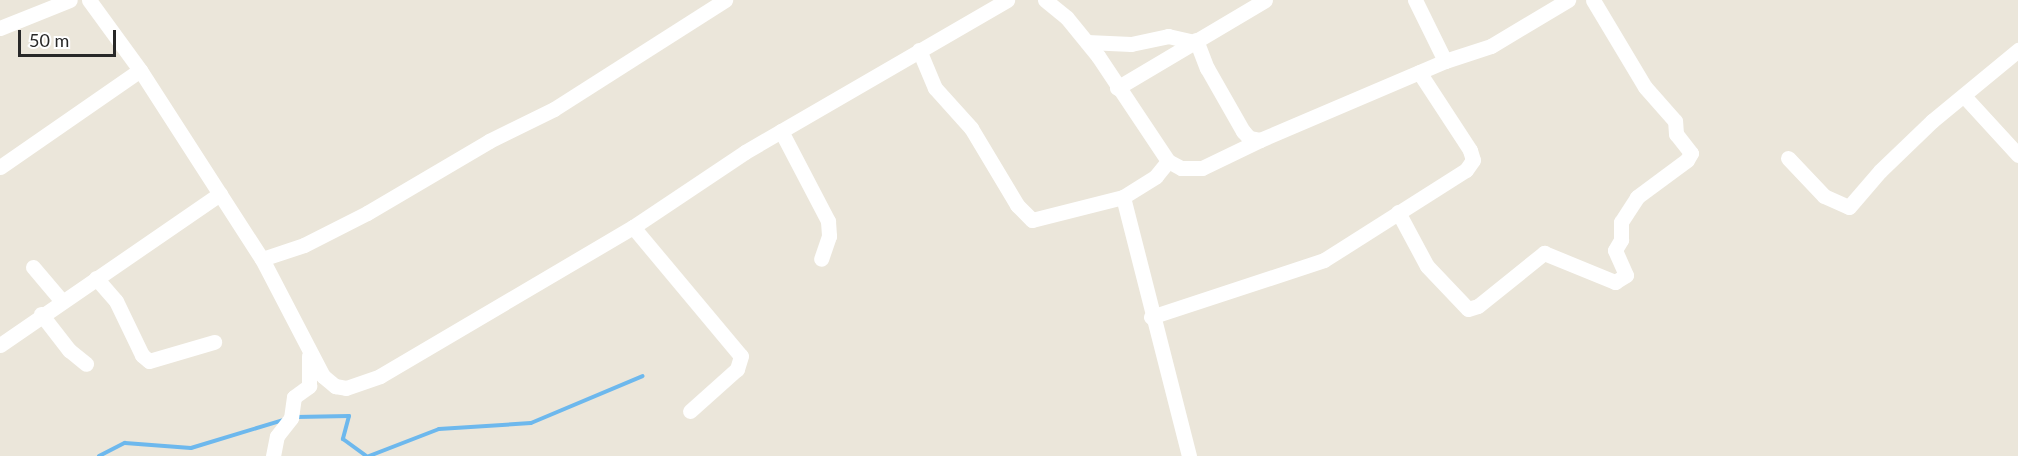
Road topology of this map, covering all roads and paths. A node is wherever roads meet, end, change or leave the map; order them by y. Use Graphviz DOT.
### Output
graph roads {
  1 [pos="70,0"];
  2 [pos="89,0"];
  3 [pos="725,0"];
  4 [pos="1007,0"];
  5 [pos="1045,0"];
  6 [pos="1264,0"];
  7 [pos="1415,0"];
  8 [pos="1568,0"];
  9 [pos="1593,0"];
  10 [pos="47,6"];
  11 [pos="0,28"];
  12 [pos="1195,41"];
  13 [pos="1088,42"];
  14 [pos="919,50"];
  15 [pos="2018,50"];
  16 [pos="1445,61"];
  17 [pos="140,70"];
  18 [pos="1419,72"];
  19 [pos="1117,88"];
  20 [pos="1964,96"];
  21 [pos="781,131"];
  22 [pos="1260,140"];
  23 [pos="2018,155"];
  24 [pos="1788,158"];
  25 [pos="1168,161"];
  26 [pos="0,167"];
  27 [pos="220,194"];
  28 [pos="1123,197"];
  29 [pos="1398,212"];
  30 [pos="633,227"];
  31 [pos="262,259"];
  32 [pos="821,259"];
  33 [pos="33,267"];
  34 [pos="96,278"];
  35 [pos="61,300"];
  36 [pos="41,314"];
  37 [pos="1151,317"];
  38 [pos="214,342"];
  39 [pos="0,345"];
  40 [pos="308,350"];
  41 [pos="86,364"];
  42 [pos="690,411"];
  43 [pos="273,456"];
  44 [pos="1189,456"];
  1 -- 10 [label="street"];
  2 -- 17 [label="street"];
  3 -- 31 [label="street"];
  4 -- 14 [label="street"];
  5 -- 13 [label="street"];
  6 -- 12 [label="street"];
  7 -- 16 [label="street"];
  8 -- 16 [label="street"];
  9 -- 29 [label="street"];
  10 -- 11 [label="street"];
  12 -- 13 [label="street"];
  12 -- 19 [label="street"];
  12 -- 22 [label="street"];
  13 -- 19 [label="street"];
  14 -- 21 [label="street"];
  14 -- 28 [label="street"];
  15 -- 20 [label="street"];
  16 -- 18 [label="street"];
  17 -- 26 [label="street"];
  17 -- 27 [label="street"];
  18 -- 22 [label="street"];
  18 -- 29 [label="street"];
  19 -- 25 [label="street"];
  20 -- 23 [label="street"];
  20 -- 24 [label="street"];
  21 -- 30 [label="street"];
  21 -- 32 [label="street"];
  22 -- 25 [label="street"];
  25 -- 28 [label="street"];
  27 -- 31 [label="street"];
  27 -- 34 [label="street"];
  28 -- 37 [label="street"];
  29 -- 37 [label="street"];
  30 -- 40 [label="street"];
  30 -- 42 [label="street"];
  31 -- 40 [label="street"];
  33 -- 35 [label="street"];
  34 -- 35 [label="street"];
  34 -- 38 [label="street"];
  35 -- 36 [label="street"];
  36 -- 39 [label="street"];
  36 -- 41 [label="street"];
  37 -- 44 [label="street"];
  40 -- 43 [label="street"];
}
